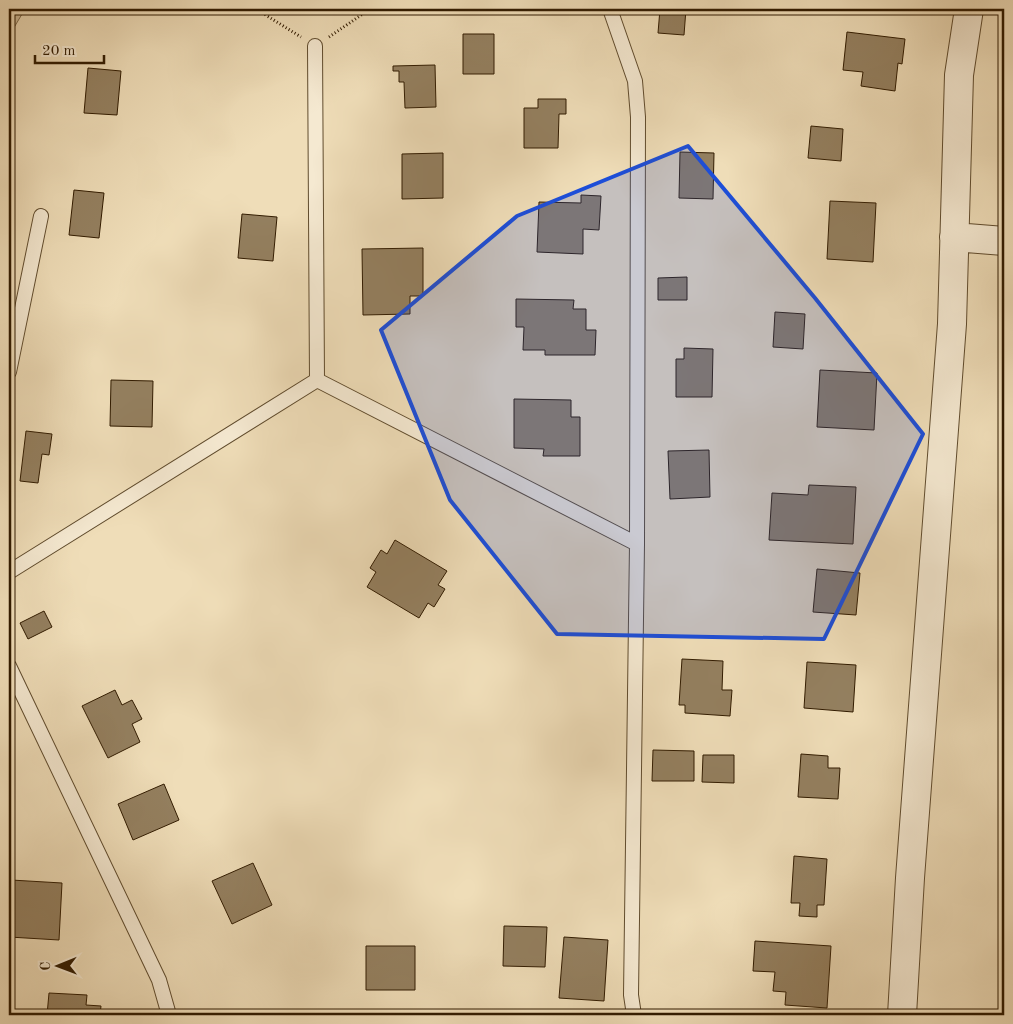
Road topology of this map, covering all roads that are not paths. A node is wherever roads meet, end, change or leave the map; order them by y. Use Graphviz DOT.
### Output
graph roads {
  1 [pos="610,9"];
  2 [pos="969,9"];
  3 [pos="315,46"];
  4 [pos="41,216"];
  5 [pos="954,237"];
  6 [pos="1004,241"];
  7 [pos="9,372"];
  8 [pos="317,380"];
  9 [pos="637,544"];
  10 [pos="9,572"];
  11 [pos="9,666"];
  12 [pos="169,1015"];
  13 [pos="634,1015"];
  14 [pos="902,1015"];
  1 -- 9 [label="lane"];
  2 -- 5 [label="street"];
  3 -- 8 [label="lane"];
  4 -- 7 [label="lane"];
  5 -- 6 [label="street"];
  5 -- 14 [label="street"];
  8 -- 9 [label="lane"];
  8 -- 10 [label="lane"];
  9 -- 13 [label="lane"];
  11 -- 12 [label="lane"];
}
